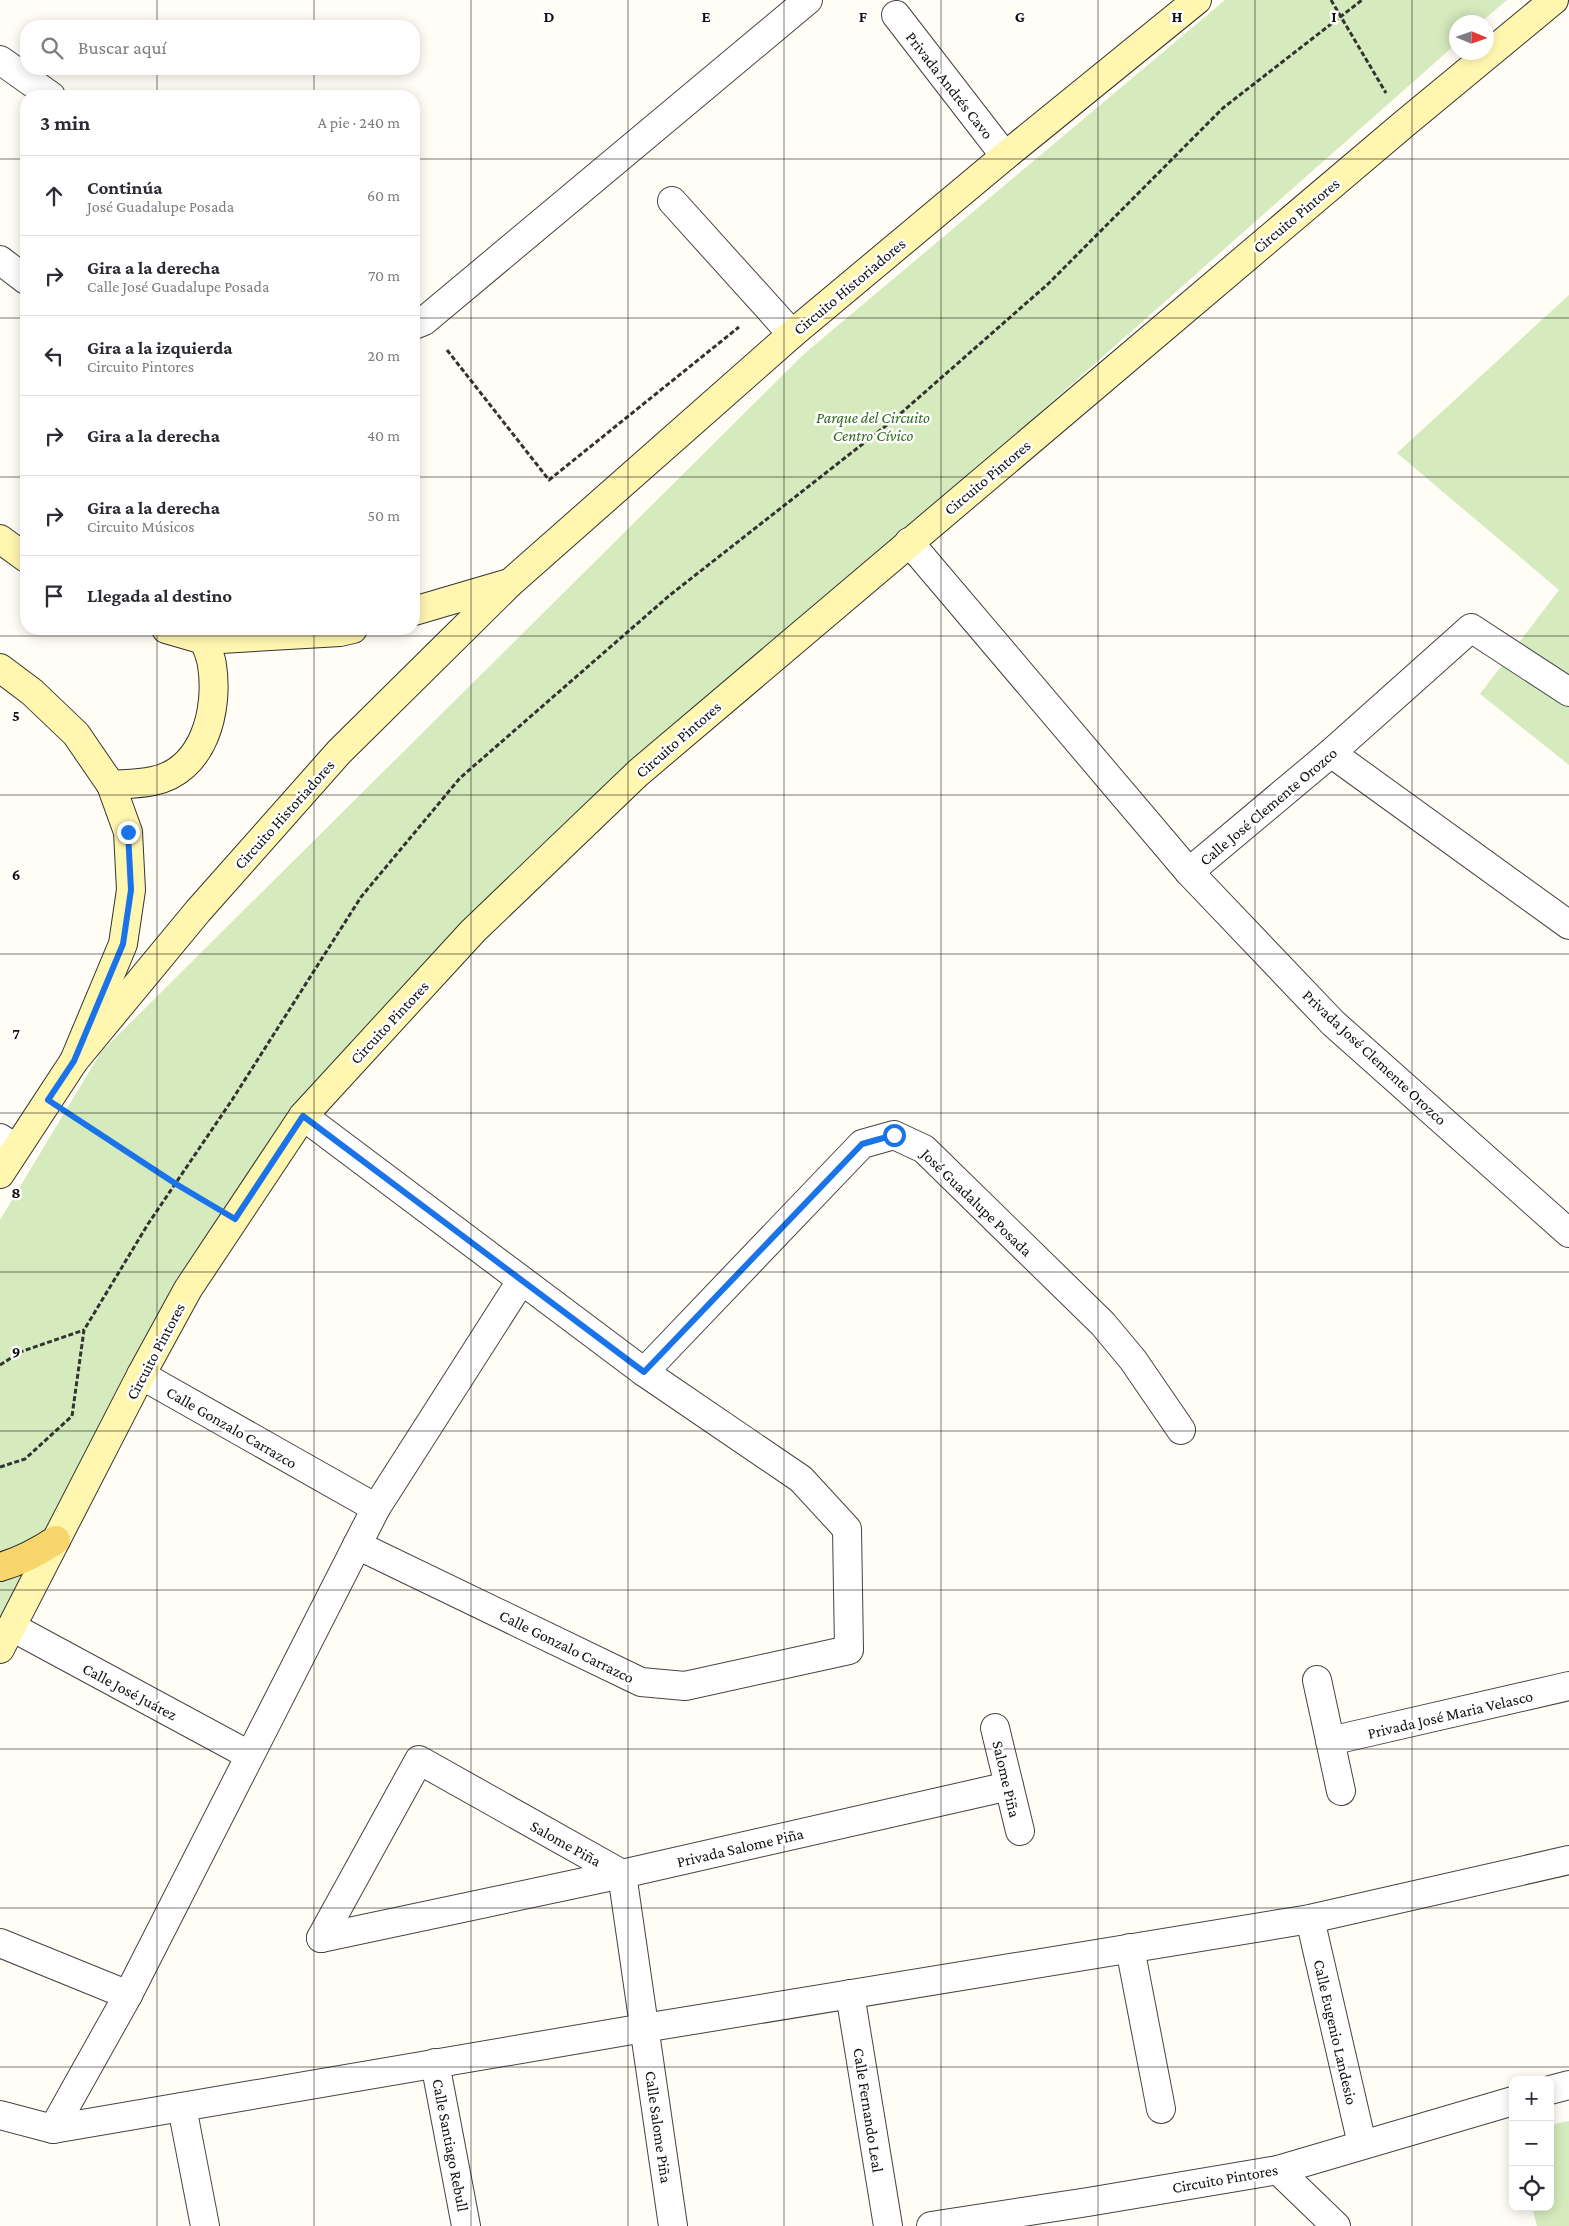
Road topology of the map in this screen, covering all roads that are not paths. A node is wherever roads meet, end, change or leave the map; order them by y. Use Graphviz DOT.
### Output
graph roads {
  1 [pos="808,0"];
  2 [pos="1554,0"];
  3 [pos="1192,2"];
  4 [pos="896,15"];
  5 [pos="0,60"];
  6 [pos="20,74"];
  7 [pos="21,75"];
  8 [pos="42,90"];
  9 [pos="1005,156"];
  10 [pos="672,201"];
  11 [pos="0,260"];
  12 [pos="20,275"];
  13 [pos="420,322"];
  14 [pos="792,334"];
  15 [pos="0,539"];
  16 [pos="909,542"];
  17 [pos="20,554"];
  18 [pos="510,582"];
  19 [pos="420,609"];
  20 [pos="187,635"];
  21 [pos="289,635"];
  22 [pos="204,640"];
  23 [pos="0,668"];
  24 [pos="1569,692"];
  25 [pos="1331,753"];
  26 [pos="110,785"];
  27 [pos="1189,872"];
  28 [pos="1569,925"];
  29 [pos="74,1061"];
  30 [pos="303,1116"];
  31 [pos="8,1143"];
  32 [pos="0,1174"];
  33 [pos="1569,1233"];
  34 [pos="521,1281"];
  35 [pos="644,1372"];
  36 [pos="141,1375"];
  37 [pos="1181,1430"];
  38 [pos="376,1508"];
  39 [pos="56,1540"];
  40 [pos="357,1545"];
  41 [pos="0,1567"];
  42 [pos="6,1638"];
  43 [pos="1317,1680"];
  44 [pos="1569,1686"];
  45 [pos="995,1728"];
  46 [pos="1330,1740"];
  47 [pos="249,1755"];
  48 [pos="1009,1786"];
  49 [pos="1341,1791"];
  50 [pos="1020,1831"];
  51 [pos="1569,1860"];
  52 [pos="622,1874"];
  53 [pos="1310,1919"];
  54 [pos="0,1943"];
  55 [pos="1130,1948"];
  56 [pos="850,1994"];
  57 [pos="128,1995"];
  58 [pos="644,2028"];
  59 [pos="435,2063"];
  60 [pos="1569,2085"];
  61 [pos="1554,2089"];
  62 [pos="1509,2102"];
  63 [pos="182,2107"];
  64 [pos="1161,2109"];
  65 [pos="0,2115"];
  66 [pos="53,2129"];
  67 [pos="1362,2144"];
  68 [pos="1278,2170"];
  69 [pos="1090,2214"];
  70 [pos="205,2226"];
  71 [pos="466,2226"];
  72 [pos="673,2226"];
  73 [pos="888,2226"];
  74 [pos="931,2226"];
  75 [pos="1336,2226"];
  1 -- 13 [label="street"];
  2 -- 16 [label="main road, Circuito Pintores"];
  3 -- 9 [label="main road, Circuito Historiadores"];
  4 -- 9 [label="street, Privada Andrés Cavo"];
  5 -- 6 [label="street"];
  7 -- 8 [label="street"];
  9 -- 14 [label="main road, Circuito Historiadores"];
  10 -- 14 [label="street"];
  11 -- 12 [label="street"];
  14 -- 18 [label="main road, Circuito Historiadores"];
  15 -- 17 [label="main road"];
  16 -- 27 [label="street, Calle José Clemente Orozco"];
  16 -- 30 [label="main road, Circuito Pintores"];
  18 -- 19 [label="main road, Circuito Historiadores"];
  18 -- 29 [label="main road, Circuito Historiadores"];
  20 -- 22 [label="main road"];
  21 -- 22 [label="main road"];
  22 -- 26 [label="main road"];
  23 -- 26 [label="main road"];
  24 -- 25 [label="street, Calle José Clemente Orozco"];
  25 -- 27 [label="street, Calle José Clemente Orozco"];
  25 -- 28 [label="street"];
  26 -- 29 [label="main road"];
  27 -- 33 [label="street, Privada José Clemente Orozco"];
  29 -- 31 [label="main road"];
  30 -- 34 [label="street"];
  30 -- 36 [label="main road, Circuito Pintores"];
  31 -- 32 [label="main road"];
  34 -- 35 [label="street"];
  34 -- 38 [label="street"];
  35 -- 37 [label="street, José Guadalupe Posada"];
  35 -- 40 [label="street, Calle Gonzalo Carrazco"];
  36 -- 38 [label="street, Calle Gonzalo Carrazco"];
  36 -- 39 [label="main road, Circuito Pintores"];
  38 -- 40 [label="street"];
  39 -- 41 [label="main road"];
  39 -- 42 [label="main road, Circuito Pintores"];
  40 -- 47 [label="street"];
  42 -- 47 [label="street, Calle José Juárez"];
  43 -- 46 [label="street"];
  44 -- 46 [label="street, Privada José Maria Velasco"];
  45 -- 48 [label="street, Salome Piña"];
  46 -- 49 [label="street"];
  47 -- 57 [label="street"];
  48 -- 50 [label="street, Salome Piña"];
  48 -- 52 [label="street, Privada Salome Piña"];
  51 -- 53 [label="street"];
  52 -- 52 [label="street, Salome Piña"];
  52 -- 58 [label="street"];
  53 -- 55 [label="street"];
  53 -- 67 [label="street, Calle Eugenio Landesio"];
  54 -- 57 [label="street"];
  55 -- 56 [label="street"];
  55 -- 64 [label="street"];
  56 -- 58 [label="street"];
  56 -- 73 [label="street, Calle Fernando Leal"];
  57 -- 66 [label="street"];
  58 -- 59 [label="street"];
  58 -- 72 [label="street, Calle Salome Piña"];
  59 -- 63 [label="street"];
  59 -- 71 [label="street, Calle Santiago Rebull"];
  60 -- 61 [label="street"];
  62 -- 67 [label="street, Circuito Pintores"];
  63 -- 66 [label="street"];
  63 -- 70 [label="street"];
  65 -- 66 [label="street"];
  67 -- 68 [label="street, Circuito Pintores"];
  68 -- 69 [label="street, Circuito Pintores"];
  68 -- 75 [label="street"];
  69 -- 74 [label="street, Circuito Pintores"];
}
